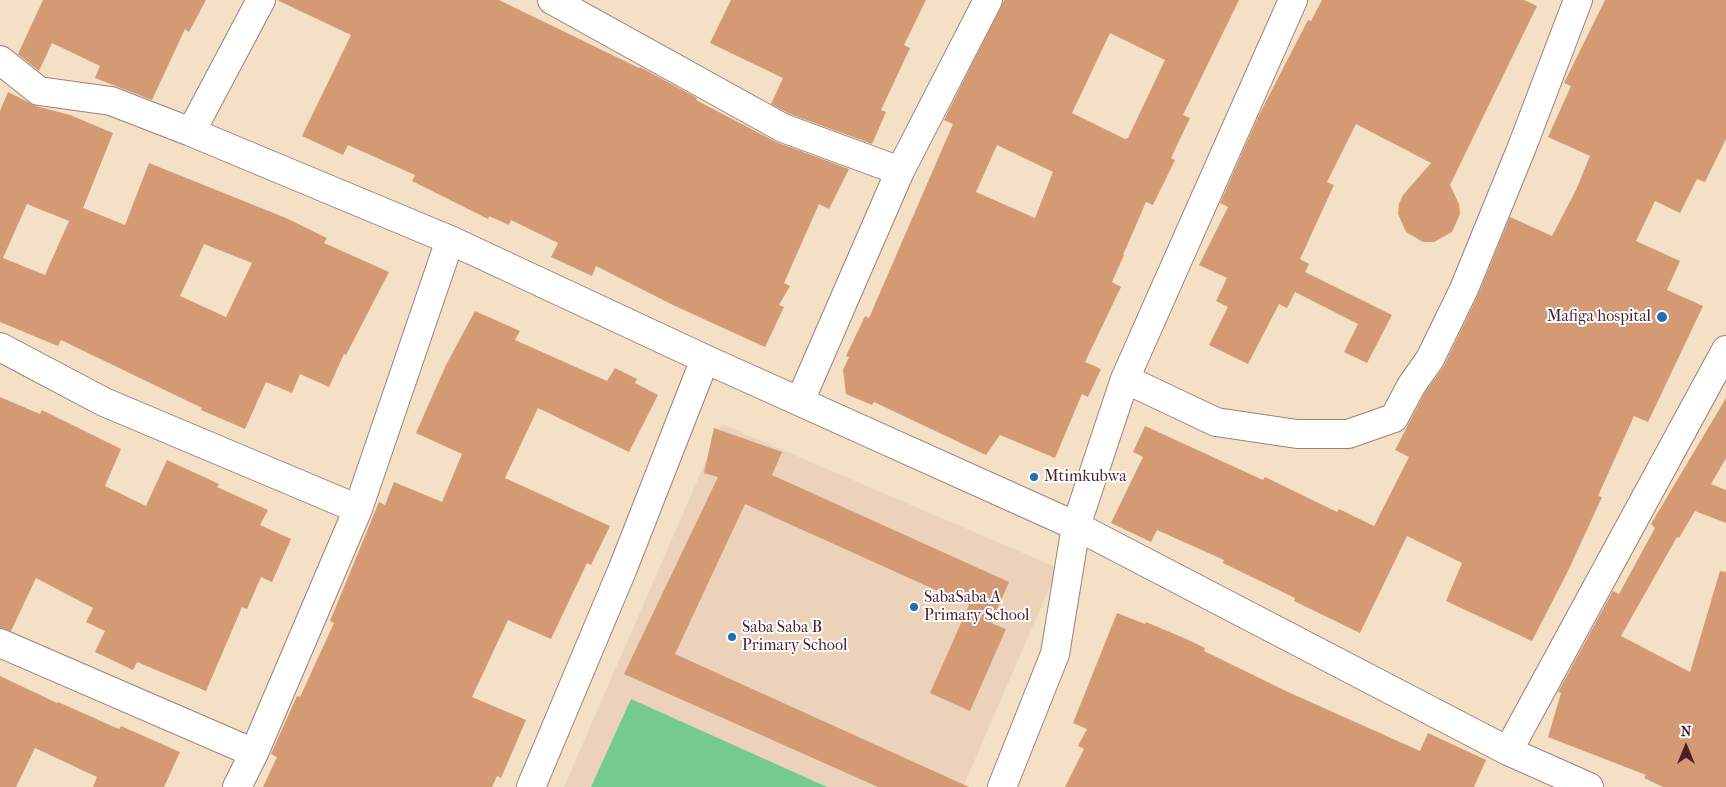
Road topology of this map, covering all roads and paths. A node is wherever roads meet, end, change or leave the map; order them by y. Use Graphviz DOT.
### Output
graph roads {
  1 [pos="261,0"];
  2 [pos="552,0"];
  3 [pos="988,0"];
  4 [pos="1293,0"];
  5 [pos="1578,0"];
  6 [pos="0,60"];
  7 [pos="191,132"];
  8 [pos="900,171"];
  9 [pos="450,240"];
  10 [pos="0,347"];
  11 [pos="1726,350"];
  12 [pos="705,359"];
  13 [pos="1125,380"];
  14 [pos="800,401"];
  15 [pos="358,508"];
  16 [pos="1076,526"];
  17 [pos="0,643"];
  18 [pos="1508,751"];
  19 [pos="254,754"];
  20 [pos="237,787"];
  21 [pos="531,787"];
  22 [pos="1002,787"];
  23 [pos="1589,787"];
  1 -- 7 [label="street"];
  2 -- 8 [label="street"];
  3 -- 8 [label="street"];
  4 -- 13 [label="street"];
  5 -- 13 [label="street"];
  6 -- 7 [label="street"];
  7 -- 9 [label="street"];
  8 -- 14 [label="street"];
  9 -- 12 [label="street"];
  9 -- 15 [label="street"];
  10 -- 15 [label="street"];
  11 -- 18 [label="street"];
  12 -- 14 [label="street"];
  12 -- 21 [label="street"];
  13 -- 16 [label="street"];
  14 -- 16 [label="street"];
  15 -- 19 [label="street"];
  16 -- 18 [label="street"];
  16 -- 22 [label="street"];
  17 -- 19 [label="street"];
  18 -- 23 [label="street"];
  19 -- 20 [label="street"];
}
